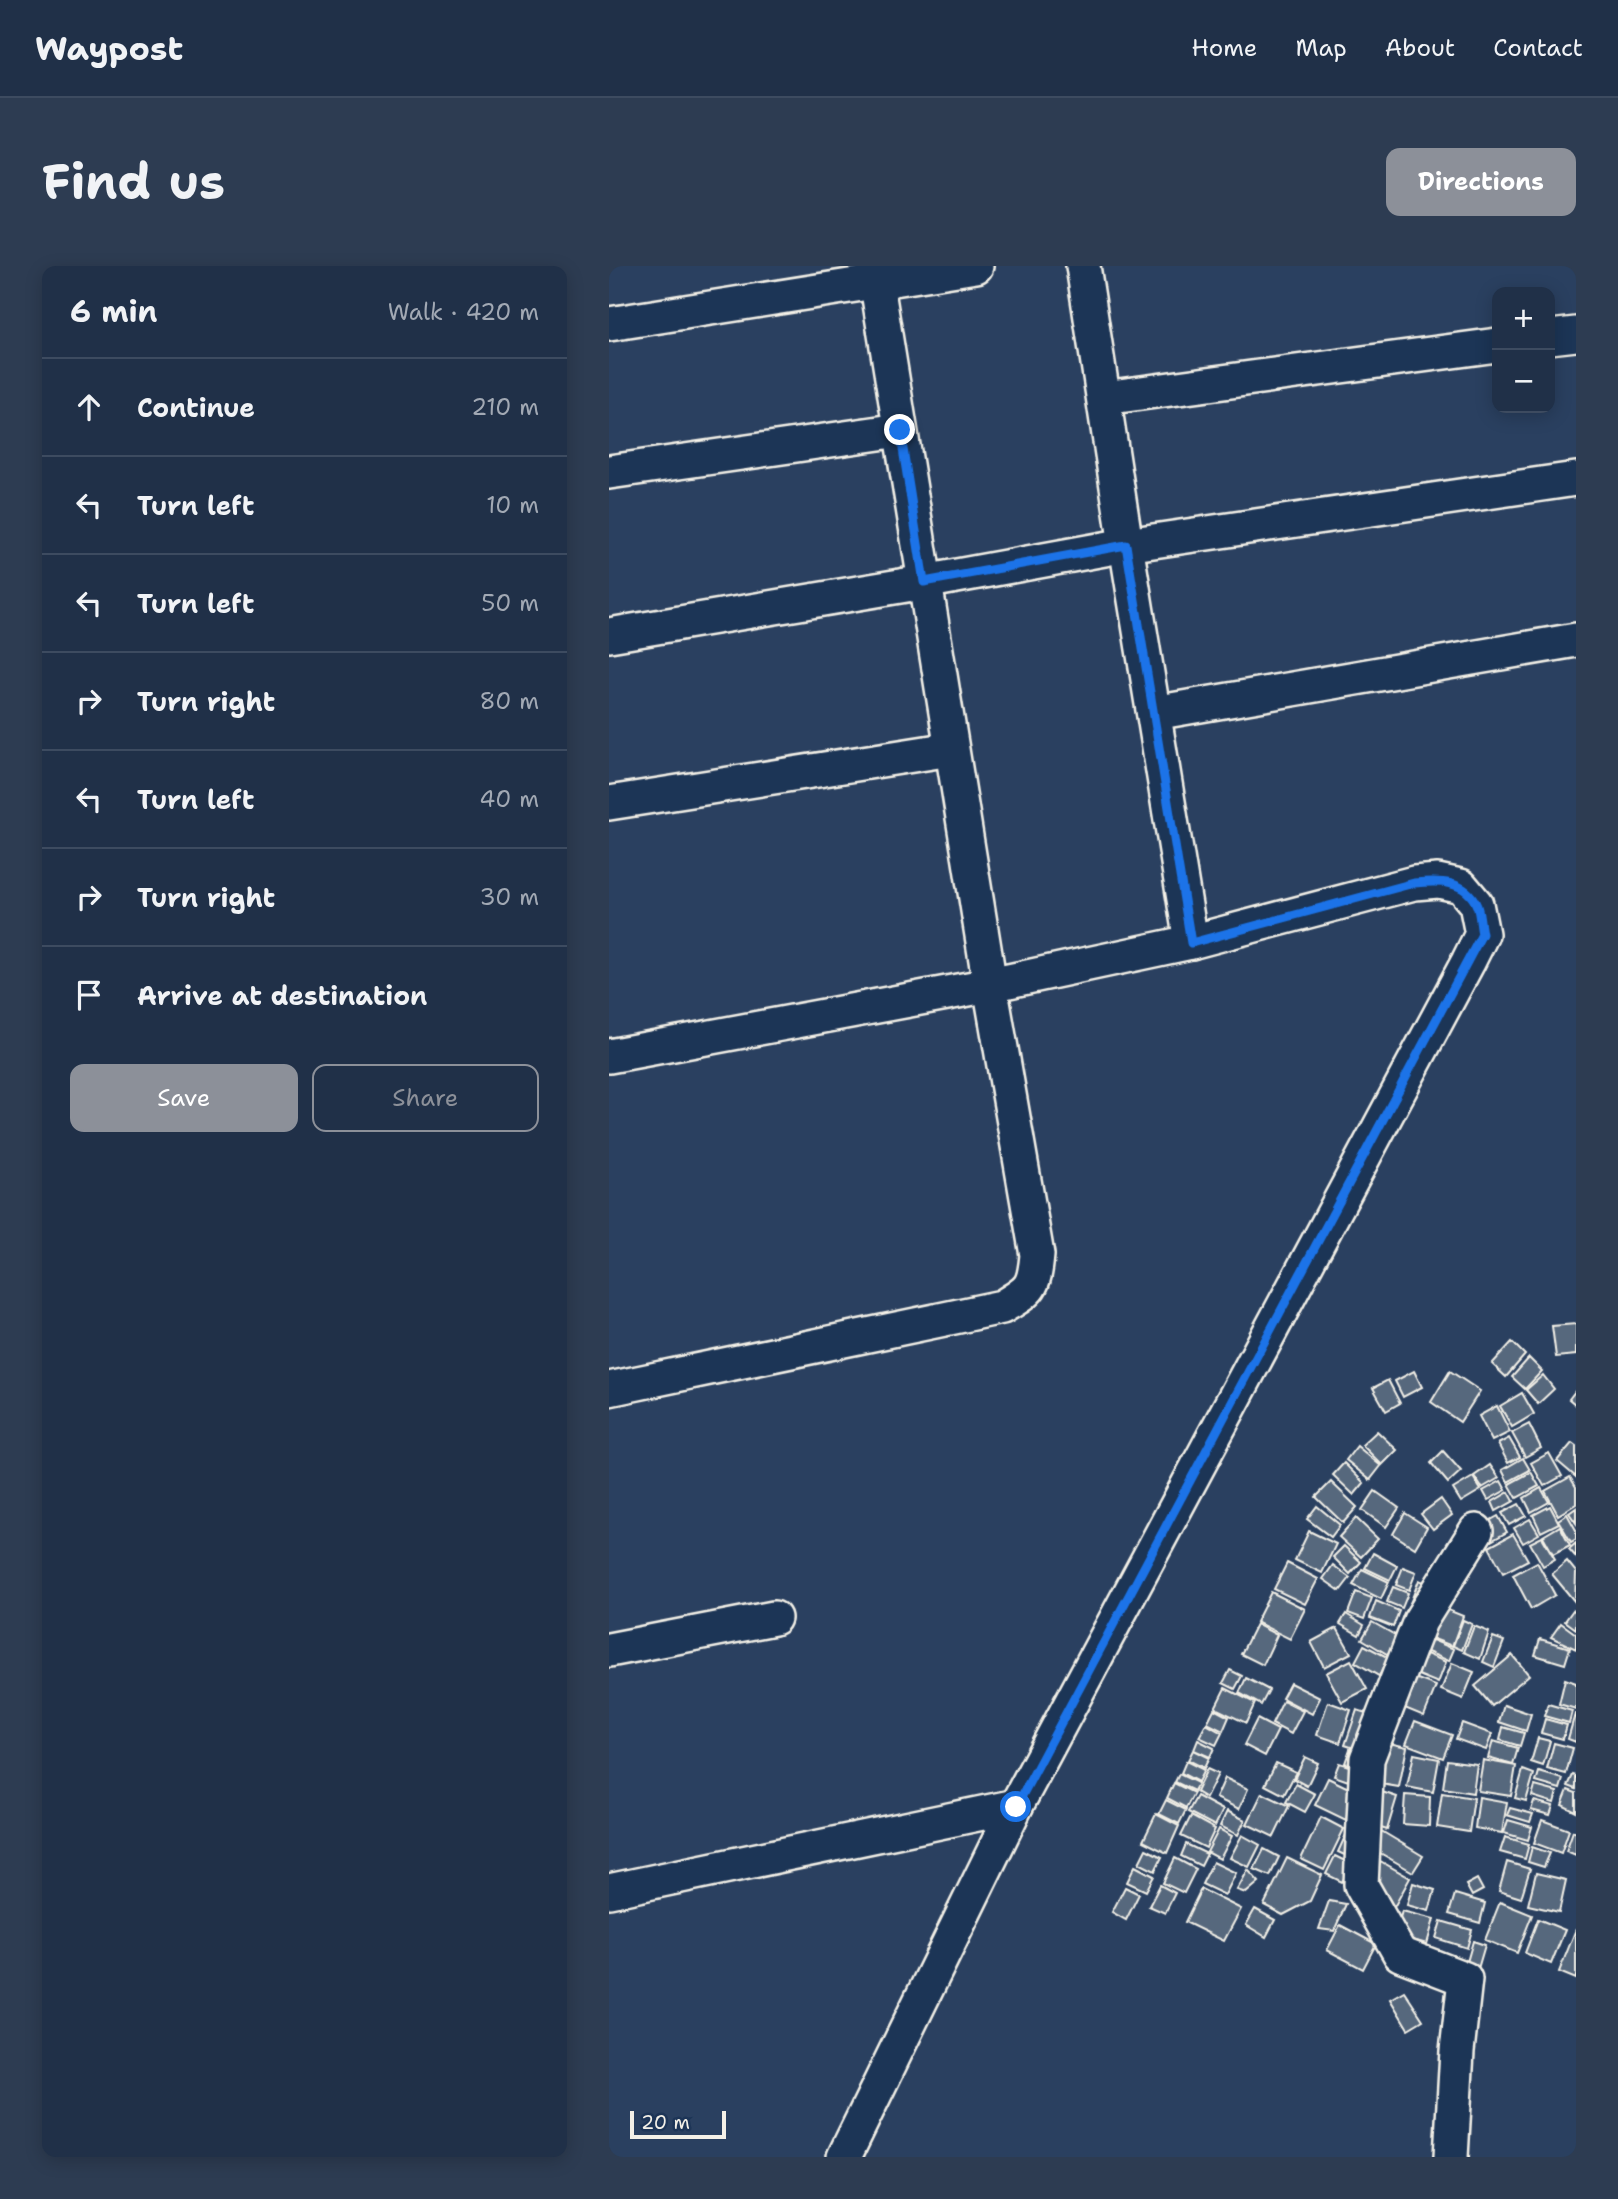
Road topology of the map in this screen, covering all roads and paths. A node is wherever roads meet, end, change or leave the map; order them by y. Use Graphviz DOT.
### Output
graph roads {
  1 [pos="976,266"];
  2 [pos="1083,266"];
  3 [pos="875,274"];
  4 [pos="609,324"];
  5 [pos="1576,334"];
  6 [pos="1555,337"];
  7 [pos="1492,346"];
  8 [pos="1104,398"];
  9 [pos="900,430"];
  10 [pos="609,472"];
  11 [pos="1576,479"];
  12 [pos="1126,545"];
  13 [pos="924,582"];
  14 [pos="609,635"];
  15 [pos="1576,640"];
  16 [pos="1154,713"];
  17 [pos="951,749"];
  18 [pos="609,803"];
  19 [pos="1191,943"];
  20 [pos="990,985"];
  21 [pos="609,1056"];
  22 [pos="609,1389"];
  23 [pos="1476,1531"];
  24 [pos="773,1618"];
  25 [pos="609,1650"];
  26 [pos="1016,1807"];
  27 [pos="609,1891"];
  28 [pos="844,2157"];
  29 [pos="1451,2157"];
  1 -- 3 [label="street"];
  2 -- 8 [label="street"];
  3 -- 4 [label="street"];
  3 -- 9 [label="street"];
  5 -- 6 [label="street"];
  7 -- 8 [label="street"];
  8 -- 12 [label="street"];
  9 -- 10 [label="street"];
  9 -- 13 [label="street"];
  11 -- 12 [label="street"];
  12 -- 13 [label="street"];
  12 -- 16 [label="street"];
  13 -- 14 [label="street"];
  13 -- 17 [label="street"];
  15 -- 16 [label="street"];
  16 -- 19 [label="street"];
  17 -- 18 [label="street"];
  17 -- 20 [label="street"];
  19 -- 20 [label="street"];
  19 -- 26 [label="street"];
  20 -- 21 [label="street"];
  20 -- 22 [label="street"];
  23 -- 29 [label="street"];
  24 -- 25 [label="street"];
  26 -- 27 [label="street"];
  26 -- 28 [label="street"];
}
